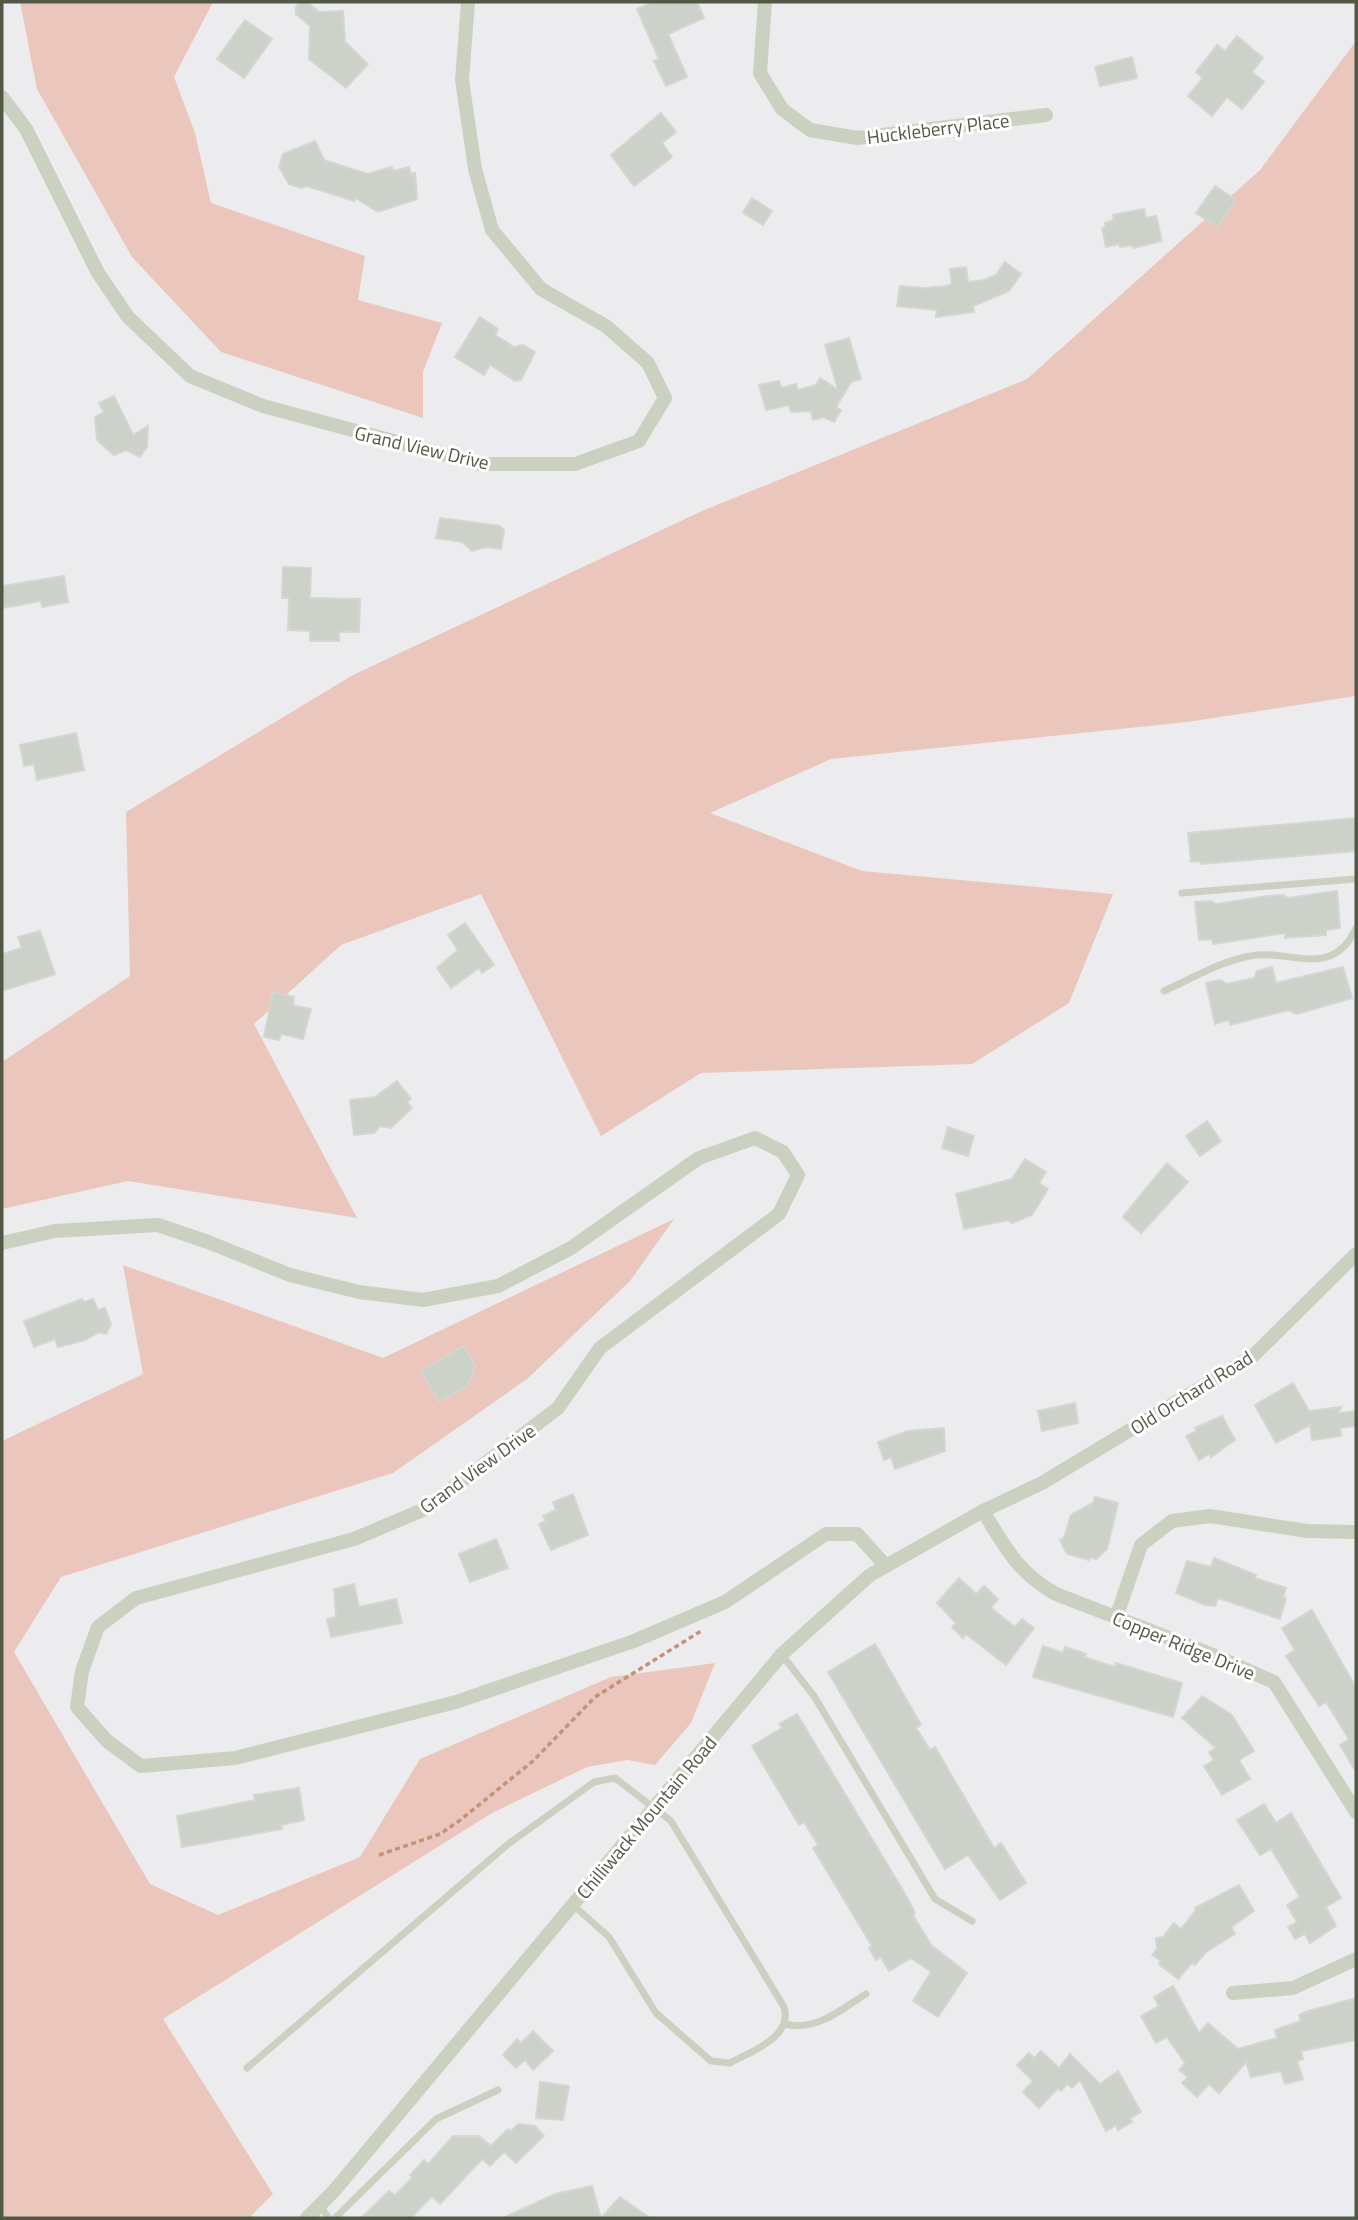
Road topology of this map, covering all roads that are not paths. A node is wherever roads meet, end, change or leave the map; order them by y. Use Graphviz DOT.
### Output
graph roads {
  1 [pos="468,2"];
  2 [pos="765,2"];
  3 [pos="2,97"];
  4 [pos="1046,115"];
  5 [pos="1356,879"];
  6 [pos="1182,893"];
  7 [pos="1356,928"];
  8 [pos="1164,990"];
  9 [pos="2,1243"];
  10 [pos="1356,1254"];
  11 [pos="1042,1483"];
  12 [pos="983,1511"];
  13 [pos="1356,1532"];
  14 [pos="886,1566"];
  15 [pos="1116,1618"];
  16 [pos="782,1654"];
  17 [pos="654,1807"];
  18 [pos="1356,1812"];
  19 [pos="573,1904"];
  20 [pos="972,1921"];
  21 [pos="1356,1959"];
  22 [pos="1233,1993"];
  23 [pos="866,1994"];
  24 [pos="785,2024"];
  25 [pos="247,2068"];
  26 [pos="498,2090"];
  27 [pos="325,2212"];
  28 [pos="307,2218"];
  29 [pos="335,2218"];
  1 -- 3 [label="street, Grand View Drive"];
  2 -- 4 [label="street, Huckleberry Place"];
  5 -- 6 [label="lane"];
  7 -- 8 [label="lane"];
  9 -- 14 [label="street, Grand View Drive"];
  10 -- 11 [label="street, Old Orchard Road"];
  11 -- 12 [label="street, Chilliwack Mountain Road"];
  12 -- 14 [label="street, Chilliwack Mountain Road"];
  12 -- 15 [label="street, Copper Ridge Drive"];
  13 -- 15 [label="street"];
  14 -- 16 [label="street, Chilliwack Mountain Road"];
  15 -- 18 [label="street, Copper Ridge Drive"];
  16 -- 17 [label="street, Chilliwack Mountain Road"];
  16 -- 20 [label="lane"];
  17 -- 19 [label="street, Chilliwack Mountain Road"];
  17 -- 24 [label="lane"];
  17 -- 25 [label="lane"];
  19 -- 24 [label="lane"];
  19 -- 27 [label="street, Chilliwack Mountain Road"];
  21 -- 22 [label="street"];
  23 -- 24 [label="lane"];
  26 -- 29 [label="lane"];
  27 -- 28 [label="street, Chilliwack Mountain Road"];
}
